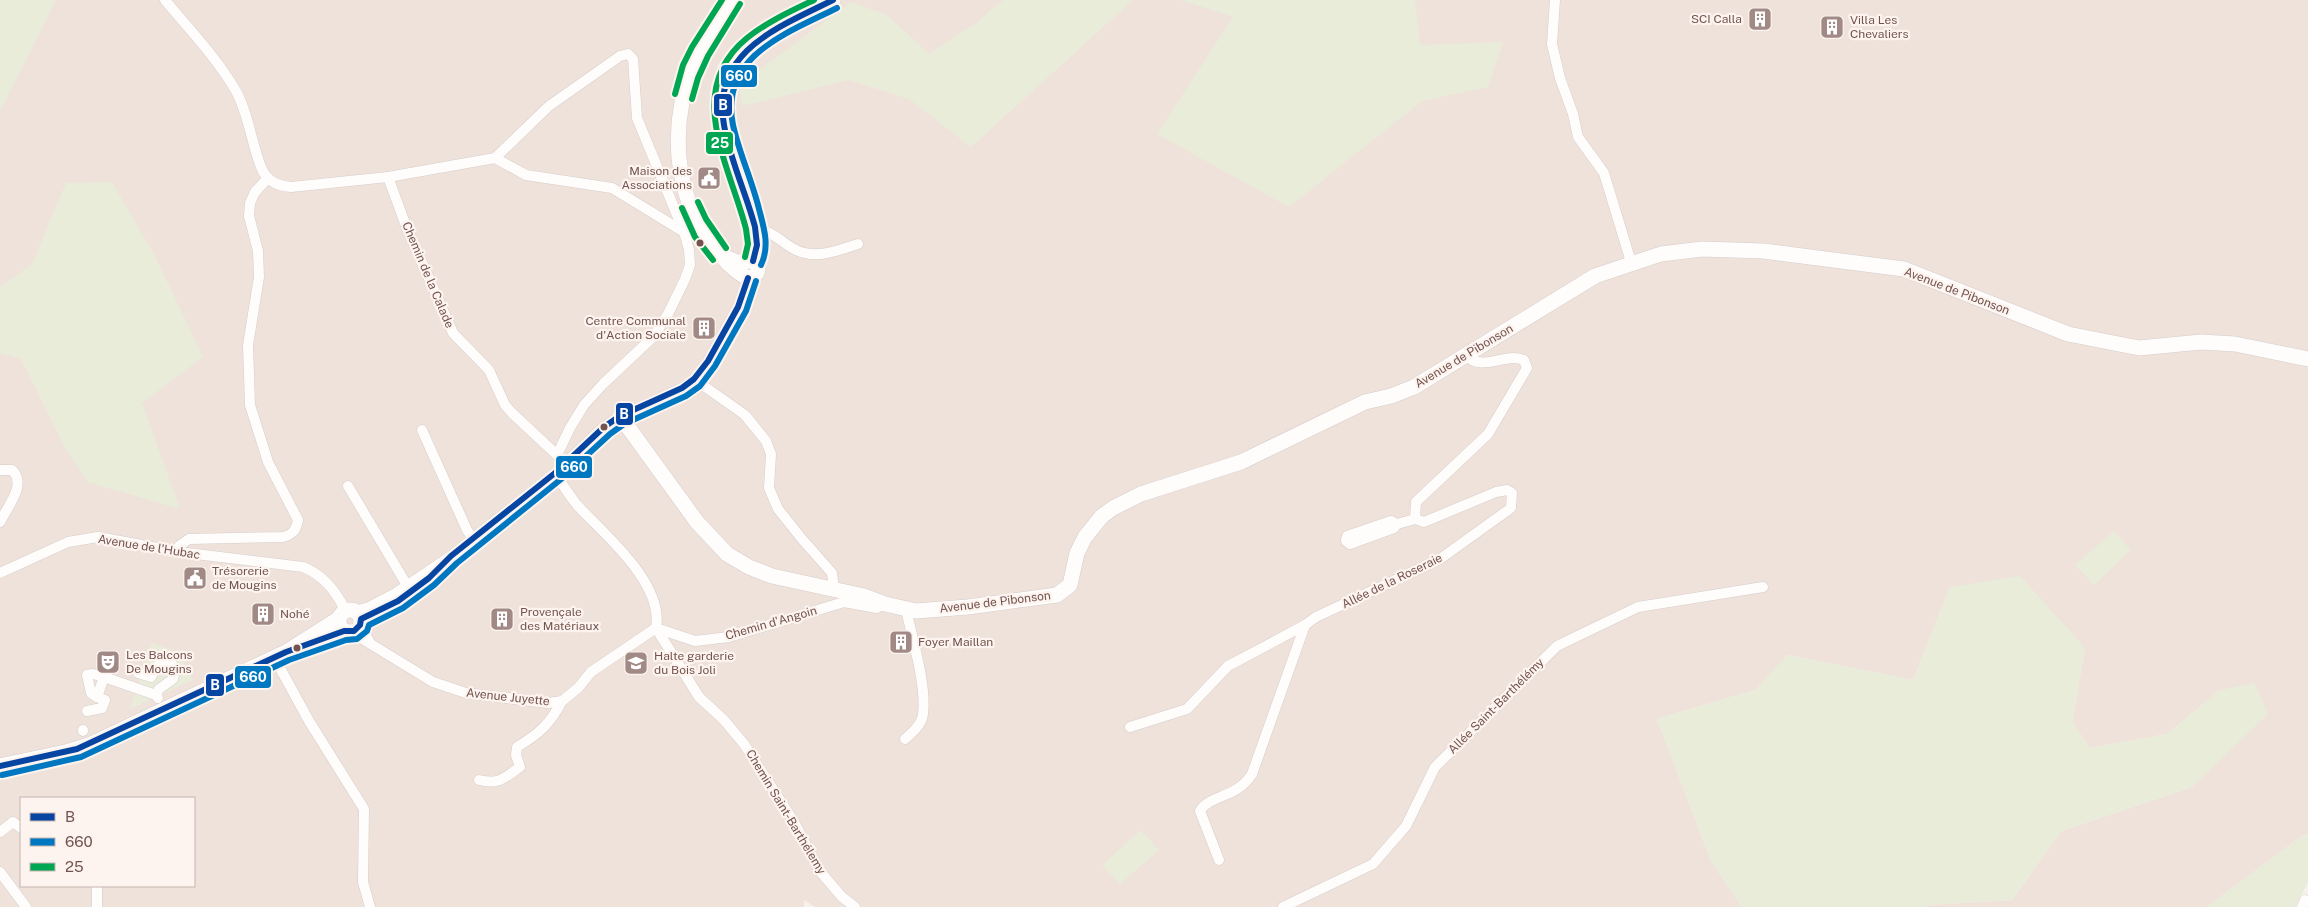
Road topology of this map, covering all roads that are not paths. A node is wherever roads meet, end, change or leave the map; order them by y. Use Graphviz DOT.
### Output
graph roads {
  1 [pos="165,0"];
  2 [pos="732,0"];
  3 [pos="832,0"];
  4 [pos="1555,0"];
  5 [pos="495,158"];
  6 [pos="388,177"];
  7 [pos="268,178"];
  8 [pos="755,229"];
  9 [pos="684,232"];
  10 [pos="858,244"];
  11 [pos="1631,262"];
  12 [pos="746,269"];
  13 [pos="1465,355"];
  14 [pos="2308,360"];
  15 [pos="694,379"];
  16 [pos="620,416"];
  17 [pos="422,430"];
  18 [pos="558,455"];
  19 [pos="564,465"];
  20 [pos="0,470"];
  21 [pos="554,473"];
  22 [pos="348,486"];
  23 [pos="1415,520"];
  24 [pos="0,522"];
  25 [pos="1397,524"];
  26 [pos="473,539"];
  27 [pos="177,552"];
  28 [pos="0,573"];
  29 [pos="1763,587"];
  30 [pos="834,588"];
  31 [pos="409,589"];
  32 [pos="885,604"];
  33 [pos="906,610"];
  34 [pos="351,621"];
  35 [pos="1305,625"];
  36 [pos="656,628"];
  37 [pos="280,654"];
  38 [pos="138,673"];
  39 [pos="562,701"];
  40 [pos="87,711"];
  41 [pos="1130,727"];
  42 [pos="905,739"];
  43 [pos="0,766"];
  44 [pos="479,780"];
  45 [pos="20,827"];
  46 [pos="0,832"];
  47 [pos="1219,860"];
  48 [pos="0,872"];
  49 [pos="97,887"];
  50 [pos="26,907"];
  51 [pos="97,907"];
  52 [pos="370,907"];
  53 [pos="855,907"];
  54 [pos="1283,907"];
  1 -- 7 [label="street"];
  2 -- 12 [label="street"];
  3 -- 8 [label="street"];
  4 -- 11 [label="street"];
  5 -- 6 [label="street"];
  5 -- 9 [label="street"];
  5 -- 9 [label="street"];
  6 -- 7 [label="street"];
  6 -- 18 [label="street, Chemin de la Calade"];
  7 -- 27 [label="street"];
  8 -- 10 [label="street"];
  8 -- 12 [label="street"];
  9 -- 18 [label="street"];
  11 -- 13 [label="street, Avenue de Pibonson"];
  11 -- 14 [label="street, Avenue de Pibonson"];
  12 -- 15 [label="street"];
  13 -- 23 [label="street"];
  13 -- 33 [label="street, Avenue de Pibonson"];
  15 -- 16 [label="street"];
  15 -- 30 [label="street"];
  16 -- 19 [label="street"];
  16 -- 30 [label="street, Avenue de Pibonson"];
  17 -- 26 [label="street"];
  18 -- 19 [label="street, Chemin de la Calade"];
  19 -- 21 [label="street"];
  20 -- 24 [label="street"];
  21 -- 26 [label="street"];
  21 -- 36 [label="street, Chemin Saint-Barthélemy"];
  22 -- 31 [label="street"];
  23 -- 25 [label="street"];
  23 -- 35 [label="street, Allée de la Roseraie"];
  26 -- 31 [label="street"];
  27 -- 28 [label="street, Avenue de l'Hubac"];
  27 -- 34 [label="street, Avenue de l'Hubac"];
  29 -- 54 [label="street, Allée Saint-Barthélémy"];
  30 -- 32 [label="street, Avenue de Pibonson"];
  31 -- 34 [label="street"];
  32 -- 33 [label="street, Avenue de Pibonson"];
  32 -- 36 [label="street, Chemin d'Angoin"];
  33 -- 42 [label="street"];
  34 -- 37 [label="street"];
  34 -- 39 [label="street, Avenue Juyette"];
  35 -- 41 [label="street"];
  35 -- 47 [label="street"];
  36 -- 39 [label="street, Avenue Juyette"];
  36 -- 53 [label="street, Chemin Saint-Barthélemy"];
  37 -- 43 [label="street"];
  37 -- 52 [label="street"];
  38 -- 40 [label="street"];
  39 -- 44 [label="street"];
  45 -- 46 [label="street"];
  48 -- 50 [label="street"];
  49 -- 51 [label="street"];
}
